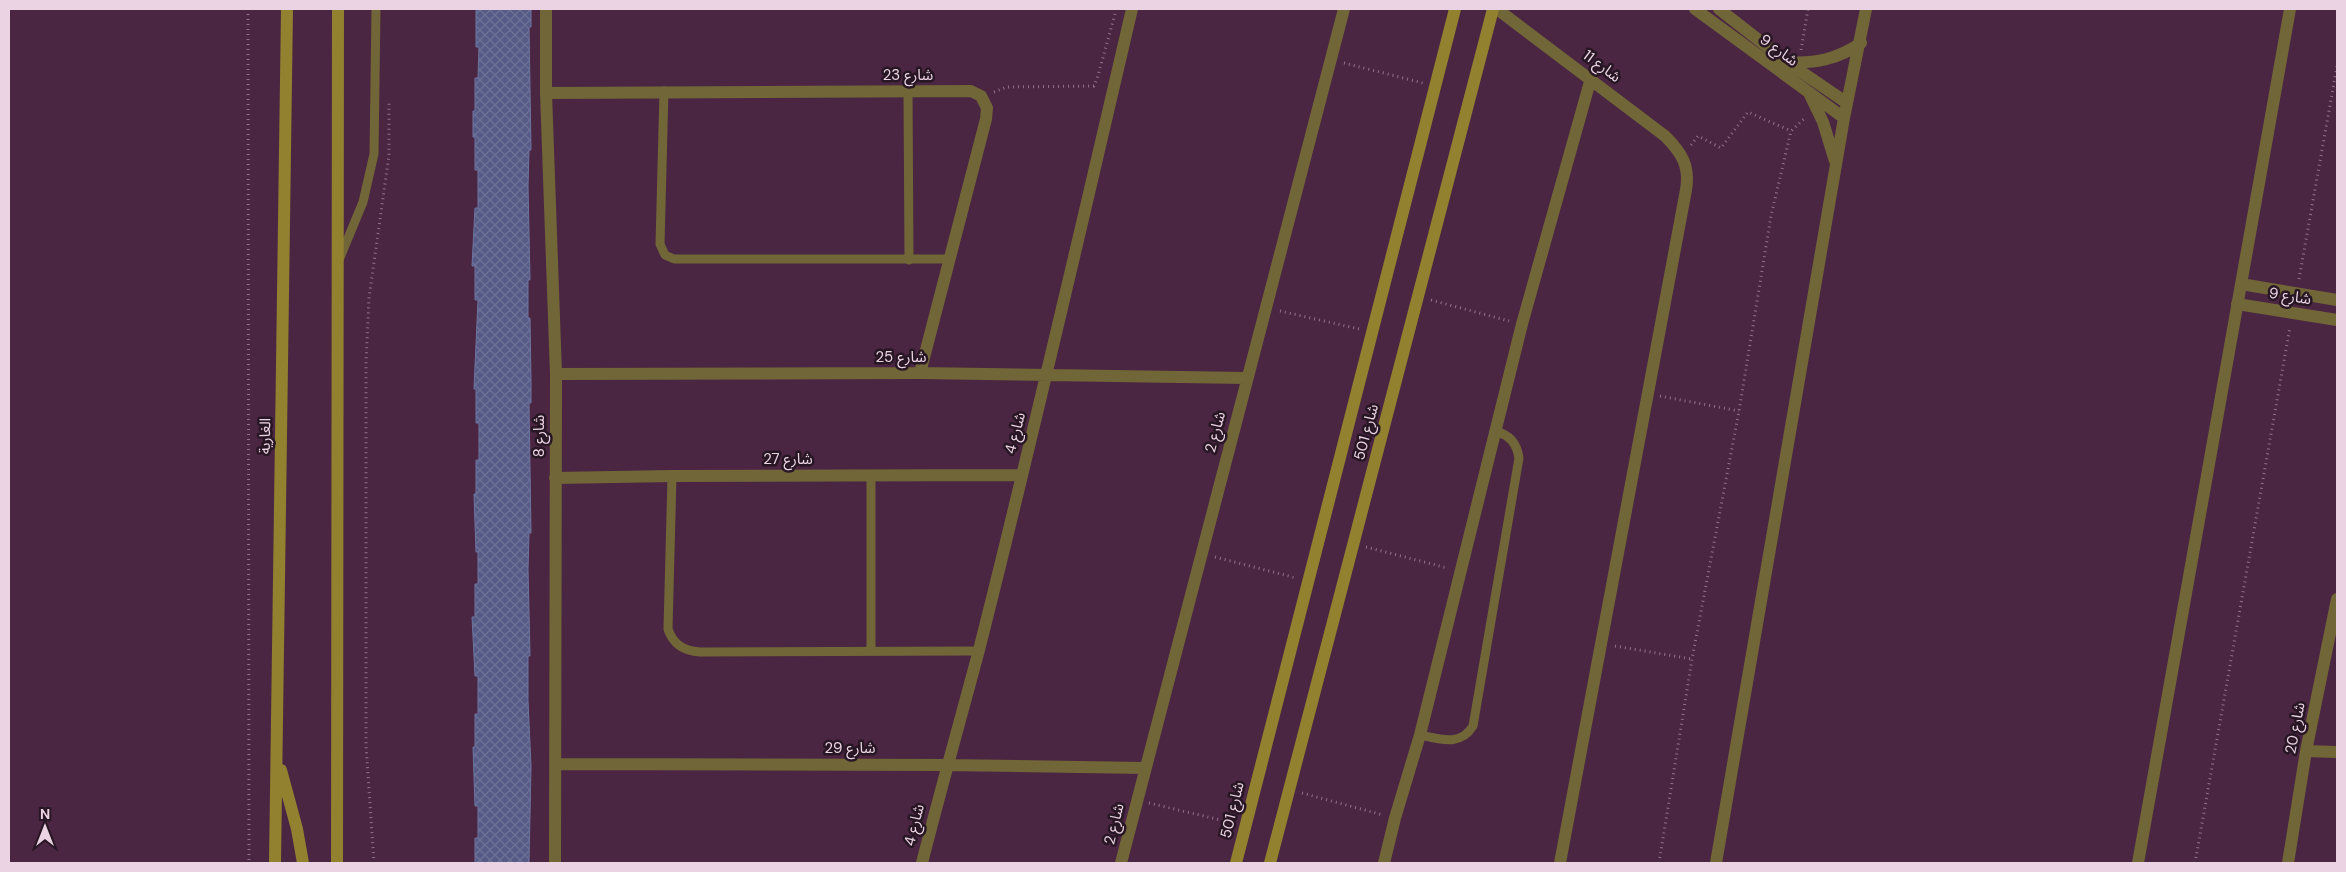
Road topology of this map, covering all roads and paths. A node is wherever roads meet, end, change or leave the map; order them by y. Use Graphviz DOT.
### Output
graph roads {
  1 [pos="248,9"];
  2 [pos="287,9"];
  3 [pos="338,9"];
  4 [pos="376,9"];
  5 [pos="546,9"];
  6 [pos="1118,9"];
  7 [pos="1132,9"];
  8 [pos="1344,9"];
  9 [pos="1455,9"];
  10 [pos="1495,9"];
  11 [pos="1694,9"];
  12 [pos="1719,9"];
  13 [pos="1808,9"];
  14 [pos="1866,9"];
  15 [pos="2290,9"];
  16 [pos="1861,44"];
  17 [pos="1330,59"];
  18 [pos="1793,62"];
  19 [pos="2337,66"];
  20 [pos="1591,78"];
  21 [pos="1435,86"];
  22 [pos="664,91"];
  23 [pos="908,92"];
  24 [pos="546,93"];
  25 [pos="1809,93"];
  26 [pos="389,98"];
  27 [pos="985,100"];
  28 [pos="1847,103"];
  29 [pos="1816,107"];
  30 [pos="1844,118"];
  31 [pos="1791,131"];
  32 [pos="1683,155"];
  33 [pos="1837,166"];
  34 [pos="949,259"];
  35 [pos="909,260"];
  36 [pos="338,262"];
  37 [pos="2241,284"];
  38 [pos="2296,293"];
  39 [pos="1418,296"];
  40 [pos="2337,300"];
  41 [pos="2237,304"];
  42 [pos="1264,308"];
  43 [pos="2293,313"];
  44 [pos="2337,320"];
  45 [pos="1522,324"];
  46 [pos="1372,332"];
  47 [pos="920,373"];
  48 [pos="556,374"];
  49 [pos="1047,375"];
  50 [pos="1246,378"];
  51 [pos="1647,394"];
  52 [pos="1739,411"];
  53 [pos="1496,432"];
  54 [pos="672,476"];
  55 [pos="871,476"];
  56 [pos="1020,476"];
  57 [pos="555,478"];
  58 [pos="1353,544"];
  59 [pos="1200,553"];
  60 [pos="1460,571"];
  61 [pos="1308,581"];
  62 [pos="2337,599"];
  63 [pos="1602,644"];
  64 [pos="871,651"];
  65 [pos="978,651"];
  66 [pos="1692,659"];
  67 [pos="1420,735"];
  68 [pos="2306,751"];
  69 [pos="2337,752"];
  70 [pos="277,755"];
  71 [pos="556,764"];
  72 [pos="946,765"];
  73 [pos="1144,768"];
  74 [pos="1289,790"];
  75 [pos="1137,800"];
  76 [pos="1395,818"];
  77 [pos="1244,826"];
  78 [pos="249,863"];
  79 [pos="276,863"];
  80 [pos="304,863"];
  81 [pos="337,863"];
  82 [pos="374,863"];
  83 [pos="555,863"];
  84 [pos="922,863"];
  85 [pos="1121,863"];
  86 [pos="1236,863"];
  87 [pos="1270,863"];
  88 [pos="1384,863"];
  89 [pos="1560,863"];
  90 [pos="1658,863"];
  91 [pos="1716,863"];
  92 [pos="2138,863"];
  93 [pos="2195,863"];
  94 [pos="2288,863"];
  1 -- 78 [label="path"];
  2 -- 70 [label="main road, الغارية"];
  3 -- 36 [label="main road"];
  4 -- 36 [label="lane"];
  5 -- 24 [label="street, شارع 8"];
  6 -- 27 [label="path"];
  7 -- 49 [label="street, شارع 4"];
  8 -- 17 [label="street, شارع 2"];
  9 -- 21 [label="main road, شارع 501"];
  10 -- 20 [label="street, شارع 11"];
  10 -- 39 [label="main road, شارع 501"];
  11 -- 25 [label="street, شارع 9"];
  12 -- 18 [label="street, شارع 9"];
  13 -- 18 [label="path"];
  14 -- 16 [label="street"];
  15 -- 37 [label="street"];
  16 -- 18 [label="street"];
  16 -- 28 [label="street"];
  17 -- 21 [label="path"];
  17 -- 42 [label="street, شارع 2"];
  18 -- 28 [label="street, شارع 9"];
  19 -- 38 [label="path"];
  20 -- 32 [label="street, شارع 11"];
  20 -- 45 [label="street"];
  21 -- 46 [label="main road, شارع 501"];
  22 -- 23 [label="street, شارع 23"];
  22 -- 24 [label="street, شارع 23"];
  22 -- 35 [label="lane"];
  23 -- 27 [label="street, شارع 23"];
  23 -- 35 [label="lane"];
  24 -- 48 [label="street, شارع 8"];
  25 -- 29 [label="street"];
  25 -- 30 [label="street, شارع 9"];
  26 -- 82 [label="path"];
  27 -- 34 [label="street"];
  28 -- 30 [label="street"];
  29 -- 31 [label="path"];
  29 -- 33 [label="street"];
  30 -- 33 [label="street"];
  31 -- 32 [label="path"];
  31 -- 52 [label="path"];
  32 -- 51 [label="street"];
  33 -- 91 [label="street"];
  34 -- 35 [label="lane"];
  34 -- 47 [label="street"];
  36 -- 81 [label="main road"];
  37 -- 38 [label="street, شارع 9"];
  37 -- 41 [label="street"];
  38 -- 40 [label="street, شارع 9"];
  39 -- 45 [label="path"];
  39 -- 58 [label="main road, شارع 501"];
  41 -- 43 [label="street, شارع 9"];
  41 -- 92 [label="street"];
  42 -- 46 [label="path"];
  42 -- 50 [label="street, شارع 2"];
  43 -- 44 [label="street, شارع 9"];
  43 -- 93 [label="path"];
  45 -- 53 [label="street"];
  46 -- 61 [label="main road, شارع 501"];
  47 -- 48 [label="street, شارع 25"];
  47 -- 49 [label="street, شارع 25"];
  48 -- 57 [label="street, شارع 8"];
  49 -- 50 [label="street, شارع 25"];
  49 -- 56 [label="street, شارع 4"];
  50 -- 59 [label="street, شارع 2"];
  51 -- 52 [label="path"];
  51 -- 63 [label="street"];
  52 -- 66 [label="path"];
  53 -- 60 [label="street"];
  53 -- 67 [label="lane"];
  54 -- 55 [label="street, شارع 27"];
  54 -- 57 [label="street, شارع 27"];
  54 -- 64 [label="lane"];
  55 -- 56 [label="street, شارع 27"];
  55 -- 64 [label="lane"];
  56 -- 65 [label="street, شارع 4"];
  57 -- 71 [label="street, شارع 8"];
  58 -- 60 [label="path"];
  58 -- 74 [label="main road, شارع 501"];
  59 -- 61 [label="path"];
  59 -- 73 [label="street, شارع 2"];
  60 -- 67 [label="street"];
  61 -- 77 [label="main road, شارع 501"];
  62 -- 68 [label="street, شارع 20"];
  63 -- 66 [label="path"];
  63 -- 89 [label="street"];
  64 -- 65 [label="lane"];
  65 -- 72 [label="street, شارع 4"];
  66 -- 90 [label="path"];
  67 -- 76 [label="street"];
  68 -- 69 [label="street"];
  68 -- 94 [label="street, شارع 20"];
  70 -- 79 [label="main road, الغارية"];
  70 -- 80 [label="main road"];
  71 -- 72 [label="street, شارع 29"];
  71 -- 83 [label="street, شارع 8"];
  72 -- 73 [label="street, شارع 29"];
  72 -- 84 [label="street, شارع 4"];
  73 -- 75 [label="street, شارع 2"];
  74 -- 76 [label="path"];
  74 -- 87 [label="main road, شارع 501"];
  75 -- 77 [label="path"];
  75 -- 85 [label="street, شارع 2"];
  76 -- 88 [label="street"];
  77 -- 86 [label="main road, شارع 501"];
}
